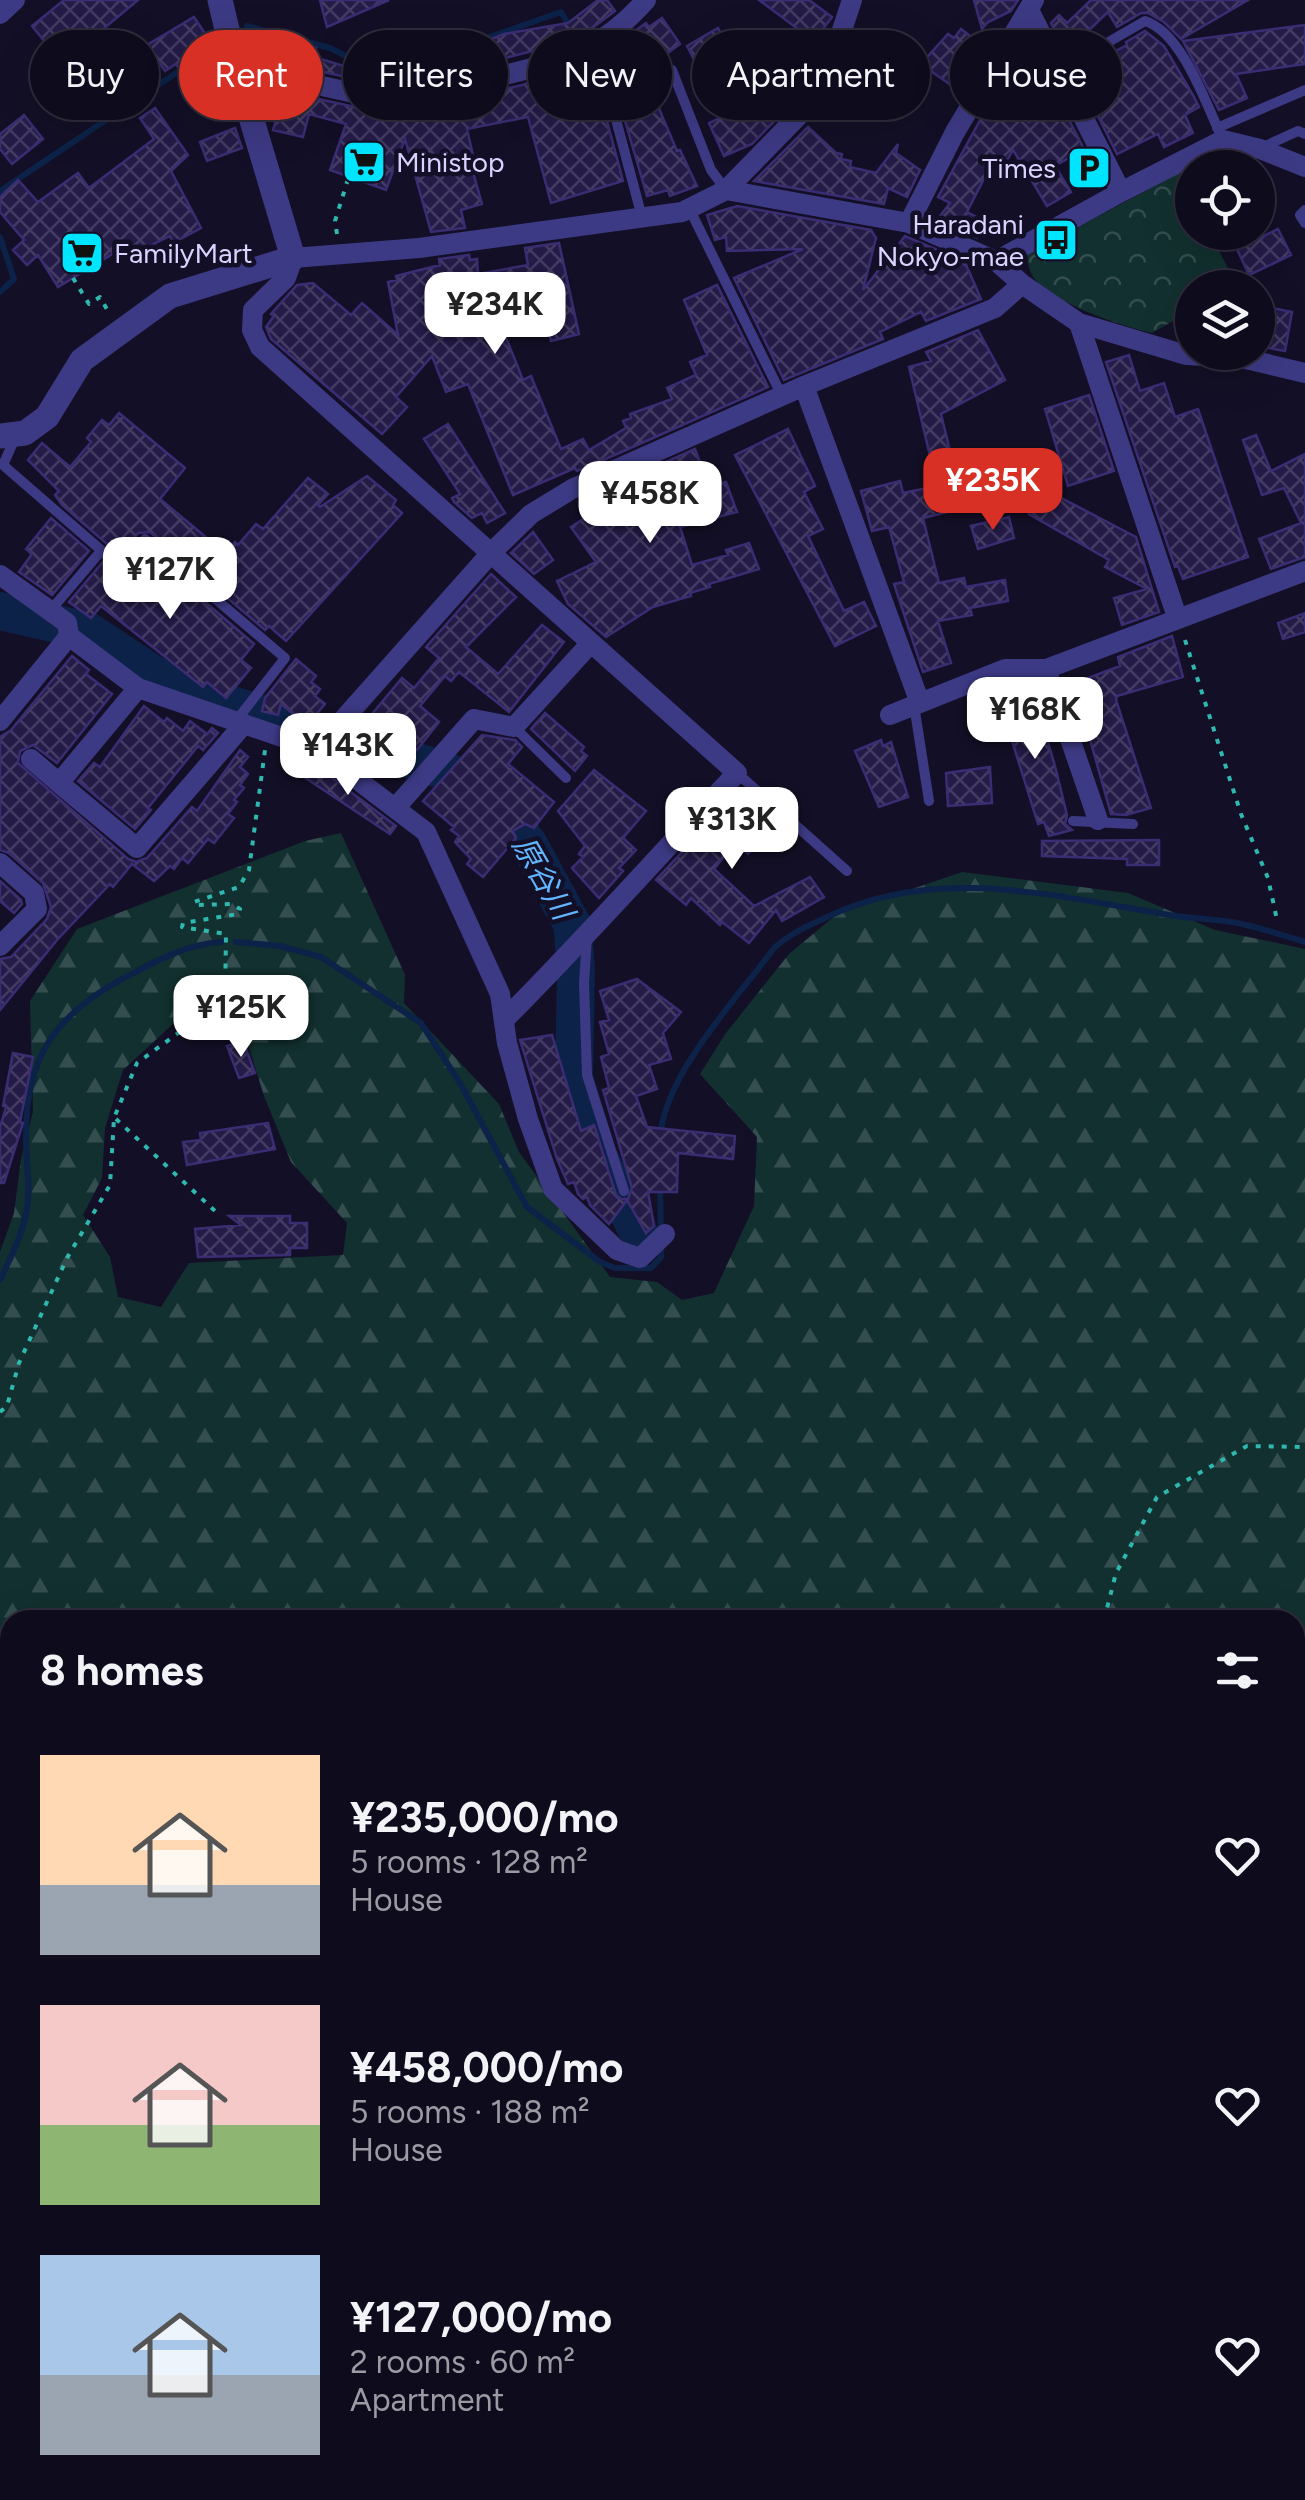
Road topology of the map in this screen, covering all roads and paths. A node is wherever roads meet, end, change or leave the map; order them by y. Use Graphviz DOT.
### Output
graph roads {
  1 [pos="15,0"];
  2 [pos="220,0"];
  3 [pos="646,0"];
  4 [pos="852,0"];
  5 [pos="1031,5"];
  6 [pos="0,14"];
  7 [pos="227,30"];
  8 [pos="1042,30"];
  9 [pos="1122,35"];
  10 [pos="672,70"];
  11 [pos="323,86"];
  12 [pos="1305,90"];
  13 [pos="252,120"];
  14 [pos="616,120"];
  15 [pos="1085,120"];
  16 [pos="1220,134"];
  17 [pos="1305,134"];
  18 [pos="1260,149"];
  19 [pos="1305,167"];
  20 [pos="349,176"];
  21 [pos="726,190"];
  22 [pos="1121,192"];
  23 [pos="690,208"];
  24 [pos="1305,210"];
  25 [pos="642,216"];
  26 [pos="909,223"];
  27 [pos="1305,224"];
  28 [pos="340,254"];
  29 [pos="292,258"];
  30 [pos="996,261"];
  31 [pos="73,278"];
  32 [pos="1022,284"];
  33 [pos="113,320"];
  34 [pos="1079,323"];
  35 [pos="1305,373"];
  36 [pos="804,386"];
  37 [pos="783,397"];
  38 [pos="8,435"];
  39 [pos="100,551"];
  40 [pos="491,553"];
  41 [pos="1305,571"];
  42 [pos="0,574"];
  43 [pos="50,611"];
  44 [pos="1178,617"];
  45 [pos="69,636"];
  46 [pos="590,644"];
  47 [pos="1046,669"];
  48 [pos="138,688"];
  49 [pos="917,704"];
  50 [pos="890,715"];
  51 [pos="0,720"];
  52 [pos="240,722"];
  53 [pos="514,727"];
  54 [pos="267,731"];
  55 [pos="318,749"];
  56 [pos="31,759"];
  57 [pos="736,773"];
  58 [pos="566,778"];
  59 [pos="60,782"];
  60 [pos="929,801"];
  61 [pos="397,806"];
  62 [pos="1098,820"];
  63 [pos="1073,821"];
  64 [pos="1133,824"];
  65 [pos="0,863"];
  66 [pos="847,872"];
  67 [pos="1277,920"];
  68 [pos="587,936"];
  69 [pos="0,946"];
  70 [pos="504,1020"];
  71 [pos="114,1118"];
  72 [pos="624,1191"];
  73 [pos="216,1211"];
  74 [pos="666,1234"];
  75 [pos="0,1412"];
  76 [pos="1305,1447"];
  77 [pos="1107,1610"];
  1 -- 6 [label="street"];
  2 -- 7 [label="street"];
  3 -- 11 [label="street"];
  4 -- 21 [label="street"];
  5 -- 8 [label="street"];
  5 -- 26 [label="street"];
  9 -- 16 [label="lane"];
  10 -- 21 [label="lane"];
  12 -- 16 [label="lane"];
  13 -- 29 [label="street"];
  14 -- 25 [label="lane"];
  15 -- 22 [label="street"];
  16 -- 18 [label="street"];
  16 -- 22 [label="street"];
  17 -- 18 [label="lane"];
  18 -- 19 [label="street"];
  20 -- 28 [label="path"];
  21 -- 23 [label="street"];
  21 -- 26 [label="street"];
  22 -- 30 [label="street"];
  23 -- 25 [label="street"];
  23 -- 37 [label="lane"];
  24 -- 27 [label="lane"];
  25 -- 28 [label="street"];
  26 -- 30 [label="street"];
  28 -- 29 [label="street"];
  29 -- 38 [label="street"];
  29 -- 40 [label="street"];
  30 -- 32 [label="street"];
  31 -- 33 [label="path"];
  32 -- 34 [label="street"];
  32 -- 36 [label="street"];
  34 -- 35 [label="street"];
  34 -- 44 [label="street"];
  36 -- 37 [label="street"];
  36 -- 49 [label="street"];
  37 -- 40 [label="street"];
  38 -- 39 [label="lane"];
  39 -- 43 [label="lane"];
  39 -- 52 [label="lane"];
  40 -- 46 [label="street"];
  40 -- 55 [label="street"];
  41 -- 44 [label="street"];
  42 -- 43 [label="street"];
  43 -- 45 [label="street"];
  44 -- 47 [label="street"];
  44 -- 67 [label="path"];
  45 -- 48 [label="street"];
  45 -- 51 [label="street"];
  46 -- 53 [label="street"];
  46 -- 57 [label="street"];
  47 -- 49 [label="street"];
  47 -- 62 [label="street"];
  48 -- 52 [label="street"];
  48 -- 59 [label="street"];
  49 -- 50 [label="street"];
  49 -- 60 [label="lane"];
  52 -- 54 [label="street"];
  52 -- 59 [label="street"];
  53 -- 58 [label="lane"];
  53 -- 61 [label="street"];
  54 -- 55 [label="street"];
  54 -- 71 [label="path"];
  55 -- 61 [label="street"];
  56 -- 59 [label="street"];
  57 -- 66 [label="lane"];
  57 -- 68 [label="street"];
  61 -- 70 [label="street"];
  62 -- 63 [label="lane"];
  62 -- 64 [label="lane"];
  65 -- 69 [label="street"];
  68 -- 70 [label="street"];
  68 -- 72 [label="lane"];
  70 -- 74 [label="street"];
  71 -- 73 [label="path"];
  71 -- 75 [label="path"];
  76 -- 77 [label="path"];
}
